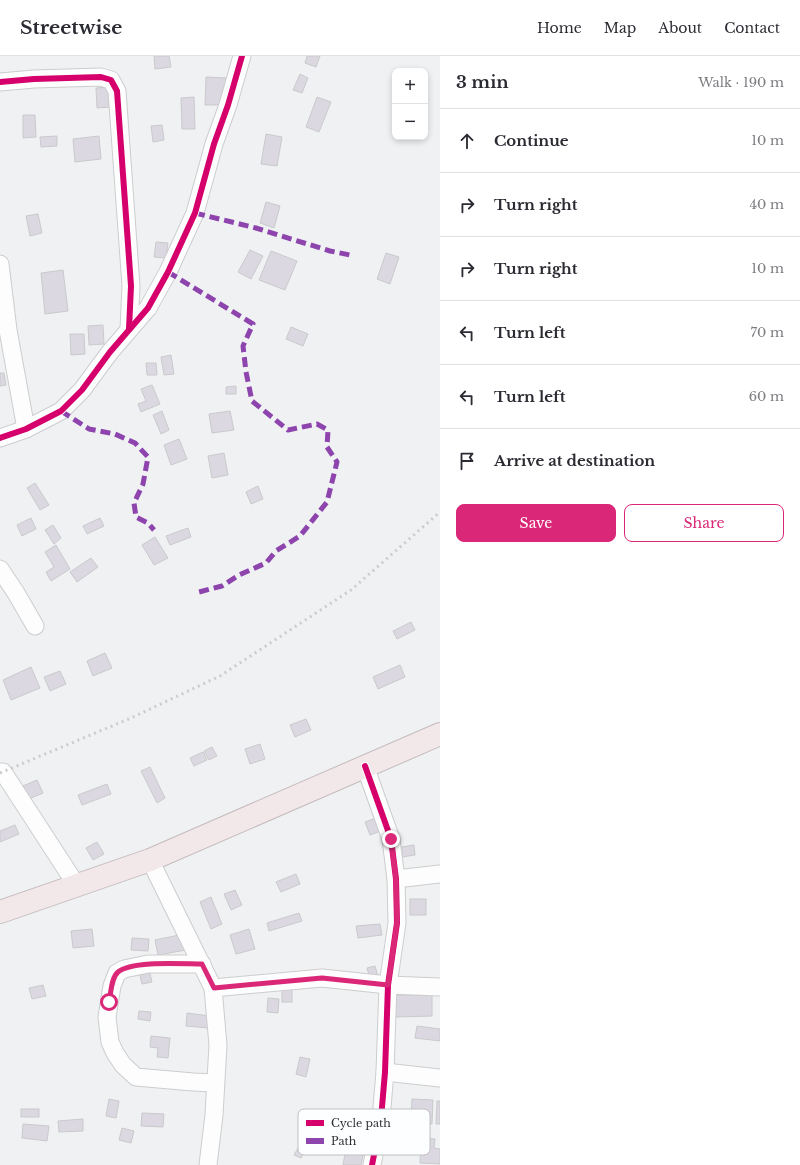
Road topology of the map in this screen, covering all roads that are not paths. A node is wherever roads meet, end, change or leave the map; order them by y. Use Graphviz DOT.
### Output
graph roads {
  1 [pos="242,56"];
  2 [pos="0,82"];
  3 [pos="0,264"];
  4 [pos="129,329"];
  5 [pos="26,429"];
  6 [pos="0,438"];
  7 [pos="0,569"];
  8 [pos="35,626"];
  9 [pos="440,734"];
  10 [pos="364,766"];
  11 [pos="0,772"];
  12 [pos="150,860"];
  13 [pos="440,874"];
  14 [pos="396,879"];
  15 [pos="77,886"];
  16 [pos="0,912"];
  17 [pos="202,964"];
  18 [pos="388,985"];
  19 [pos="440,987"];
  20 [pos="214,988"];
  21 [pos="385,1072"];
  22 [pos="440,1078"];
  23 [pos="215,1083"];
  24 [pos="382,1109"];
  25 [pos="374,1155"];
  26 [pos="208,1165"];
  27 [pos="372,1165"];
  1 -- 4 [label="street"];
  2 -- 4 [label="street"];
  3 -- 5 [label="street"];
  4 -- 5 [label="street"];
  5 -- 6 [label="street"];
  7 -- 8 [label="street"];
  9 -- 10 [label="highway"];
  10 -- 12 [label="highway"];
  10 -- 14 [label="street"];
  11 -- 15 [label="street"];
  12 -- 15 [label="highway"];
  12 -- 17 [label="street"];
  13 -- 14 [label="street"];
  14 -- 18 [label="street"];
  15 -- 16 [label="highway"];
  17 -- 20 [label="street"];
  17 -- 23 [label="street"];
  18 -- 19 [label="street"];
  18 -- 20 [label="street"];
  18 -- 21 [label="street"];
  20 -- 23 [label="street"];
  21 -- 22 [label="street"];
  21 -- 24 [label="street"];
  23 -- 26 [label="street"];
  25 -- 27 [label="street"];
}
